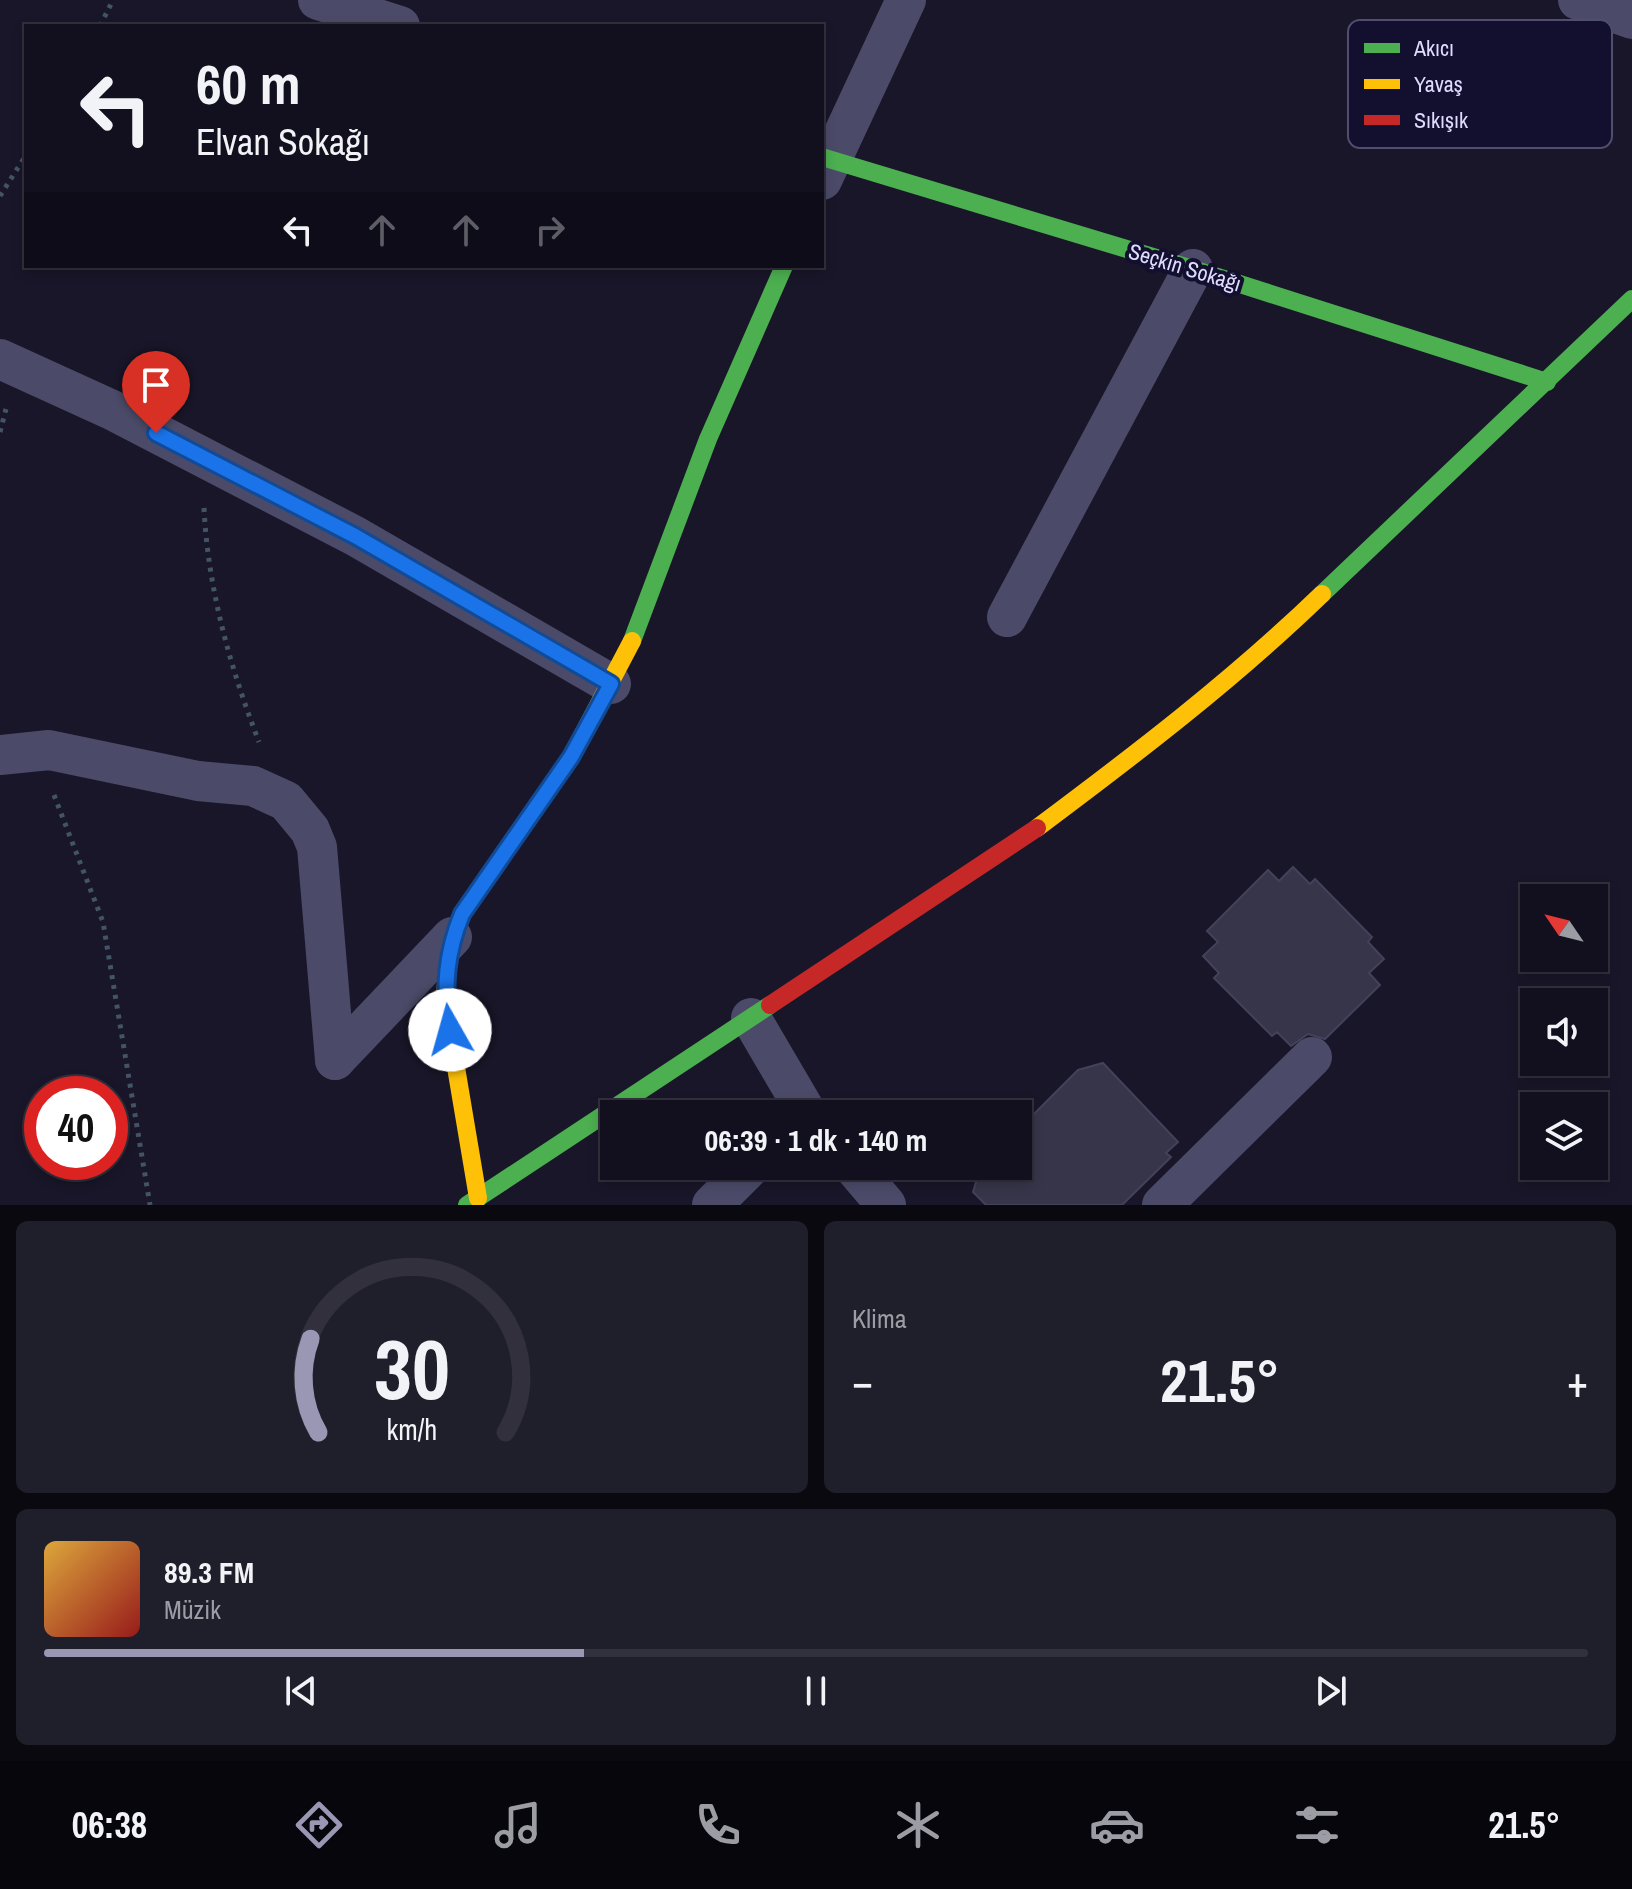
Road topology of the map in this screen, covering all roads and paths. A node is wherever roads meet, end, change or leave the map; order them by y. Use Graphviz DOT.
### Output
graph roads {
  1 [pos="113,0"];
  2 [pos="318,0"];
  3 [pos="906,0"];
  4 [pos="1578,0"];
  5 [pos="1632,19"];
  6 [pos="101,24"];
  7 [pos="394,24"];
  8 [pos="24,158"];
  9 [pos="825,165"];
  10 [pos="0,196"];
  11 [pos="783,268"];
  12 [pos="1193,269"];
  13 [pos="1632,299"];
  14 [pos="0,359"];
  15 [pos="1547,382"];
  16 [pos="201,455"];
  17 [pos="1007,617"];
  18 [pos="611,684"];
  19 [pos="18,753"];
  20 [pos="286,801"];
  21 [pos="452,937"];
  22 [pos="751,1018"];
  23 [pos="1312,1057"];
  24 [pos="798,1100"];
  25 [pos="737,1180"];
  26 [pos="865,1180"];
  27 [pos="473,1201"];
  28 [pos="150,1205"];
  29 [pos="712,1205"];
  30 [pos="886,1205"];
  31 [pos="1162,1205"];
  1 -- 6 [label="path"];
  2 -- 7 [label="street"];
  3 -- 9 [label="street"];
  4 -- 5 [label="street"];
  8 -- 10 [label="path"];
  9 -- 12 [label="street, Seçkin Sokağı"];
  11 -- 18 [label="street"];
  12 -- 15 [label="street, Seçkin Sokağı"];
  12 -- 17 [label="street"];
  13 -- 15 [label="street"];
  14 -- 16 [label="street"];
  15 -- 22 [label="street"];
  16 -- 18 [label="street"];
  16 -- 20 [label="path"];
  18 -- 21 [label="street"];
  19 -- 20 [label="street"];
  19 -- 28 [label="path"];
  20 -- 21 [label="street"];
  21 -- 27 [label="street"];
  22 -- 24 [label="street"];
  22 -- 27 [label="street"];
  23 -- 31 [label="street"];
  25 -- 29 [label="street"];
  26 -- 30 [label="street"];
}
